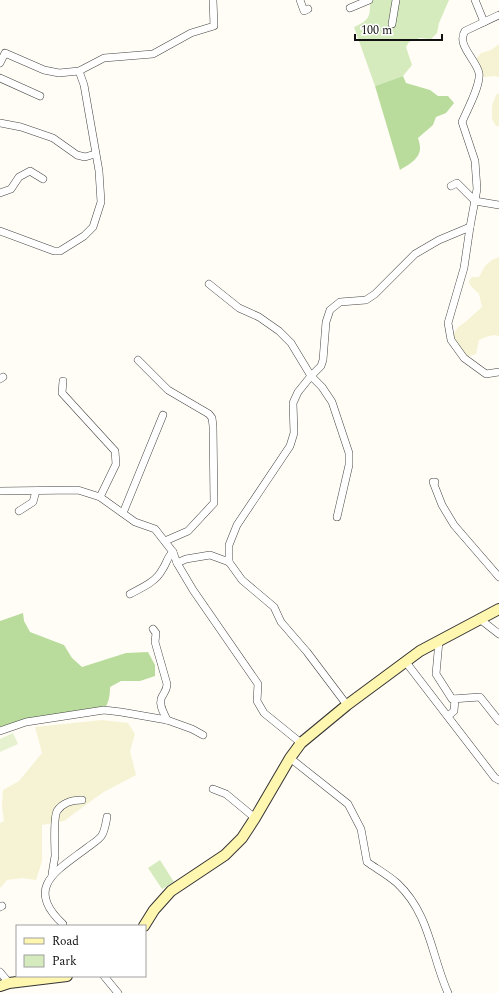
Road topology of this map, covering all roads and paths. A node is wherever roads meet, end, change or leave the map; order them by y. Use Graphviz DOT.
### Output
graph roads {
  1 [pos="213,0"];
  2 [pos="300,0"];
  3 [pos="369,0"];
  4 [pos="396,0"];
  5 [pos="475,0"];
  6 [pos="350,8"];
  7 [pos="308,9"];
  8 [pos="499,15"];
  9 [pos="484,22"];
  10 [pos="392,24"];
  11 [pos="0,63"];
  12 [pos="79,71"];
  13 [pos="0,78"];
  14 [pos="40,96"];
  15 [pos="0,123"];
  16 [pos="95,154"];
  17 [pos="43,179"];
  18 [pos="450,186"];
  19 [pos="0,193"];
  20 [pos="475,201"];
  21 [pos="499,205"];
  22 [pos="470,226"];
  23 [pos="0,231"];
  24 [pos="210,284"];
  25 [pos="138,360"];
  26 [pos="499,372"];
  27 [pos="311,376"];
  28 [pos="63,381"];
  29 [pos="163,415"];
  30 [pos="435,482"];
  31 [pos="0,491"];
  32 [pos="36,491"];
  33 [pos="100,497"];
  34 [pos="19,511"];
  35 [pos="123,513"];
  36 [pos="337,517"];
  37 [pos="165,541"];
  38 [pos="173,552"];
  39 [pos="229,562"];
  40 [pos="177,563"];
  41 [pos="499,577"];
  42 [pos="130,594"];
  43 [pos="499,609"];
  44 [pos="481,620"];
  45 [pos="153,629"];
  46 [pos="499,634"];
  47 [pos="439,641"];
  48 [pos="405,661"];
  49 [pos="455,699"];
  50 [pos="347,705"];
  51 [pos="448,716"];
  52 [pos="167,720"];
  53 [pos="499,721"];
  54 [pos="0,731"];
  55 [pos="203,735"];
  56 [pos="301,743"];
  57 [pos="290,758"];
  58 [pos="499,780"];
  59 [pos="213,789"];
  60 [pos="82,800"];
  61 [pos="107,817"];
  62 [pos="255,818"];
  63 [pos="52,874"];
  64 [pos="62,925"];
  65 [pos="145,925"];
  66 [pos="0,972"];
  67 [pos="52,977"];
  68 [pos="105,977"];
  69 [pos="37,978"];
  70 [pos="4,985"];
  71 [pos="118,993"];
  72 [pos="448,993"];
  1 -- 12 [label="street"];
  2 -- 7 [label="street"];
  3 -- 6 [label="street"];
  4 -- 10 [label="street"];
  5 -- 9 [label="street"];
  8 -- 9 [label="street"];
  9 -- 20 [label="street"];
  11 -- 12 [label="street"];
  12 -- 16 [label="street"];
  13 -- 14 [label="street"];
  15 -- 16 [label="street"];
  16 -- 23 [label="street"];
  17 -- 19 [label="street"];
  18 -- 20 [label="street"];
  20 -- 21 [label="street"];
  20 -- 22 [label="street"];
  22 -- 26 [label="street"];
  22 -- 27 [label="street"];
  24 -- 27 [label="street"];
  25 -- 37 [label="street"];
  27 -- 36 [label="street"];
  27 -- 39 [label="street"];
  28 -- 33 [label="street"];
  29 -- 35 [label="street"];
  30 -- 41 [label="street"];
  31 -- 32 [label="street"];
  32 -- 33 [label="street"];
  32 -- 34 [label="street"];
  33 -- 35 [label="street"];
  35 -- 37 [label="street"];
  37 -- 38 [label="street"];
  38 -- 40 [label="street"];
  38 -- 42 [label="street"];
  39 -- 40 [label="street"];
  39 -- 50 [label="street"];
  40 -- 56 [label="street"];
  43 -- 44 [label="main road"];
  44 -- 46 [label="street"];
  44 -- 47 [label="main road"];
  45 -- 52 [label="street"];
  47 -- 48 [label="main road"];
  47 -- 49 [label="street"];
  48 -- 50 [label="main road"];
  48 -- 51 [label="street"];
  49 -- 51 [label="street"];
  49 -- 53 [label="street"];
  50 -- 56 [label="main road"];
  51 -- 58 [label="street"];
  52 -- 54 [label="street"];
  52 -- 55 [label="street"];
  56 -- 57 [label="main road"];
  57 -- 62 [label="main road"];
  57 -- 72 [label="street"];
  59 -- 62 [label="street"];
  60 -- 63 [label="street"];
  61 -- 63 [label="street"];
  62 -- 65 [label="main road"];
  63 -- 64 [label="street"];
  66 -- 70 [label="street"];
  67 -- 69 [label="main road"];
  68 -- 71 [label="street"];
  69 -- 70 [label="main road"];
}
